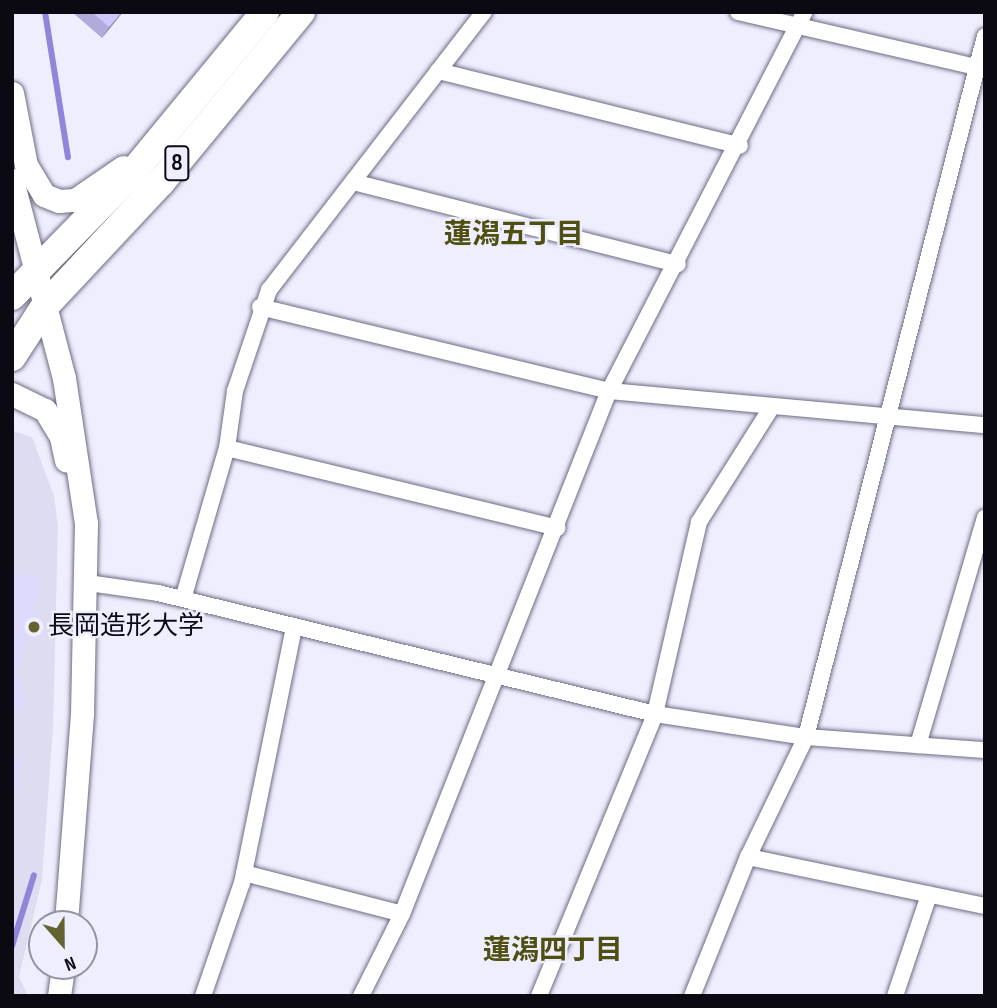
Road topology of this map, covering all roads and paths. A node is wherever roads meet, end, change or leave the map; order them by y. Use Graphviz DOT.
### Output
graph roads {
  1 [pos="265,12"];
  2 [pos="301,12"];
  3 [pos="484,12"];
  4 [pos="738,12"];
  5 [pos="801,20"];
  6 [pos="985,36"];
  7 [pos="981,68"];
  8 [pos="438,71"];
  9 [pos="12,93"];
  10 [pos="187,109"];
  11 [pos="740,146"];
  12 [pos="12,180"];
  13 [pos="353,183"];
  14 [pos="678,264"];
  15 [pos="36,274"];
  16 [pos="12,296"];
  17 [pos="44,306"];
  18 [pos="260,307"];
  19 [pos="12,357"];
  20 [pos="609,391"];
  21 [pos="12,394"];
  22 [pos="771,408"];
  23 [pos="886,416"];
  24 [pos="985,425"];
  25 [pos="227,448"];
  26 [pos="985,518"];
  27 [pos="557,528"];
  28 [pos="88,583"];
  29 [pos="183,599"];
  30 [pos="294,627"];
  31 [pos="494,674"];
  32 [pos="655,714"];
  33 [pos="806,737"];
  34 [pos="918,745"];
  35 [pos="985,750"];
  36 [pos="748,857"];
  37 [pos="244,873"];
  38 [pos="929,895"];
  39 [pos="985,906"];
  40 [pos="65,910"];
  41 [pos="66,910"];
  42 [pos="402,914"];
  43 [pos="204,996"];
  44 [pos="361,996"];
  45 [pos="539,996"];
  46 [pos="692,996"];
  47 [pos="895,996"];
  1 -- 10 [label="highway, 8"];
  2 -- 17 [label="highway, 8"];
  3 -- 8 [label="street"];
  4 -- 5 [label="street"];
  5 -- 7 [label="street"];
  5 -- 11 [label="street"];
  6 -- 7 [label="street"];
  7 -- 23 [label="street"];
  8 -- 11 [label="street"];
  8 -- 13 [label="street"];
  9 -- 10 [label="street"];
  10 -- 15 [label="highway, 8"];
  11 -- 14 [label="street"];
  12 -- 15 [label="street"];
  13 -- 14 [label="street"];
  13 -- 18 [label="street"];
  14 -- 20 [label="street"];
  15 -- 16 [label="highway, 8"];
  15 -- 17 [label="street"];
  17 -- 19 [label="highway, 8"];
  17 -- 28 [label="street"];
  18 -- 20 [label="street"];
  18 -- 25 [label="street"];
  20 -- 22 [label="street"];
  20 -- 27 [label="street"];
  21 -- 40 [label="street"];
  22 -- 23 [label="street"];
  22 -- 32 [label="street"];
  23 -- 24 [label="street"];
  23 -- 33 [label="street"];
  25 -- 27 [label="street"];
  25 -- 29 [label="street"];
  26 -- 34 [label="street"];
  27 -- 31 [label="street"];
  28 -- 29 [label="street"];
  28 -- 41 [label="street"];
  29 -- 30 [label="street"];
  30 -- 31 [label="street"];
  30 -- 37 [label="street"];
  31 -- 32 [label="street"];
  31 -- 42 [label="street"];
  32 -- 33 [label="street"];
  32 -- 45 [label="street"];
  33 -- 34 [label="street"];
  33 -- 36 [label="street"];
  34 -- 35 [label="street"];
  36 -- 38 [label="street"];
  36 -- 46 [label="street"];
  37 -- 42 [label="street"];
  37 -- 43 [label="street"];
  38 -- 39 [label="street"];
  38 -- 47 [label="street"];
  42 -- 44 [label="street"];
}
